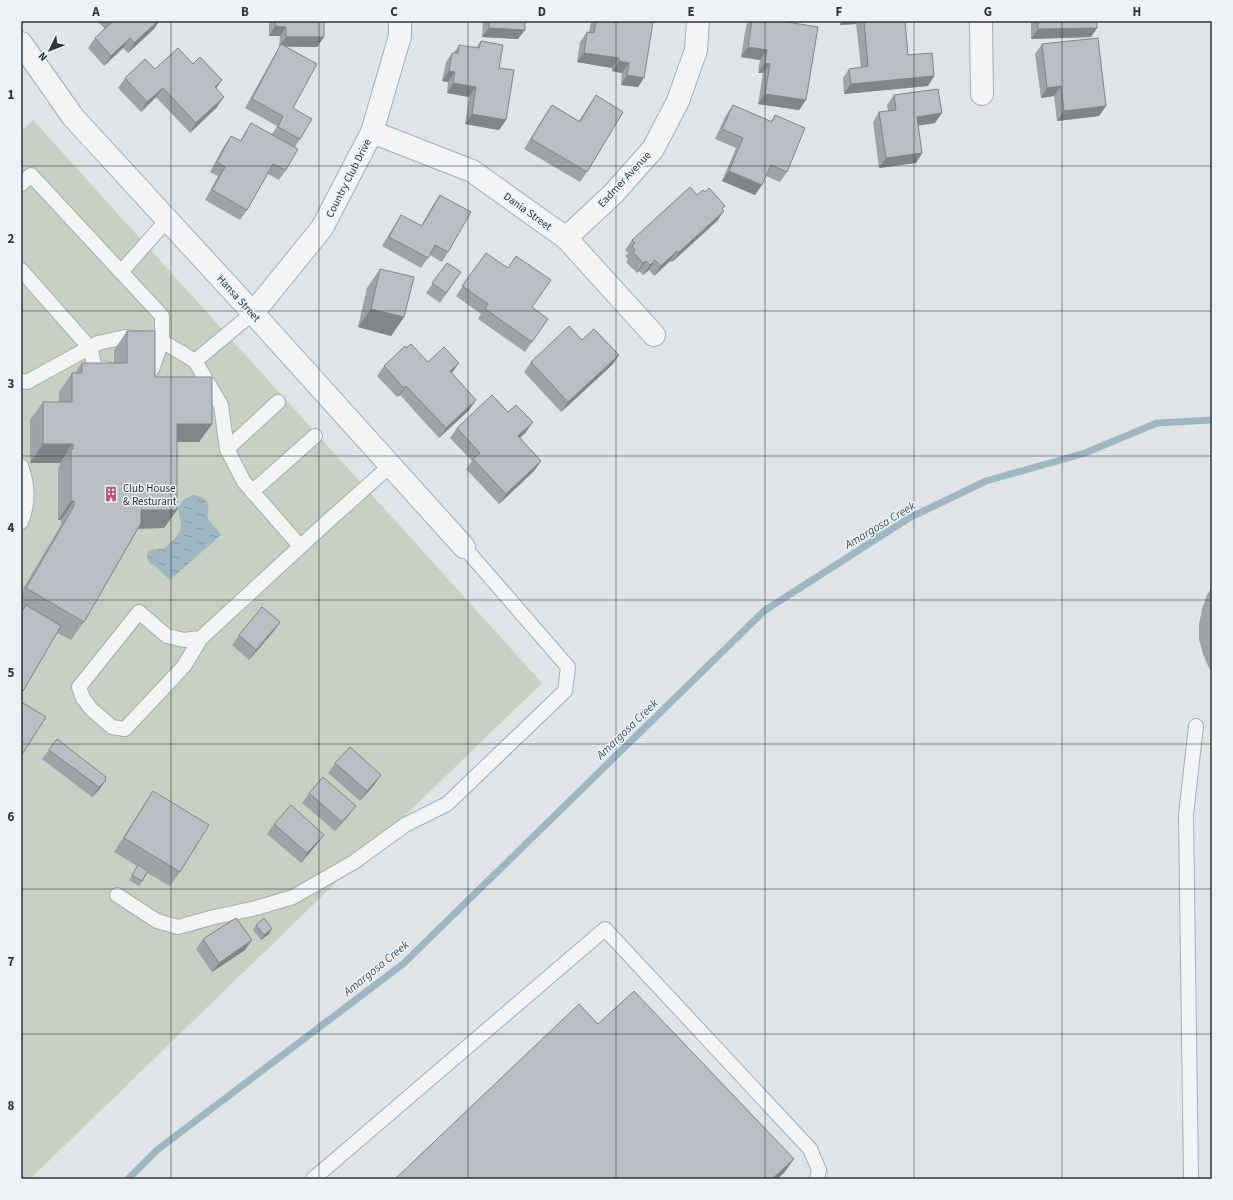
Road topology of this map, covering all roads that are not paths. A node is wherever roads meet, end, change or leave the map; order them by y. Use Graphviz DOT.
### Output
graph roads {
  1 [pos="400,21"];
  2 [pos="698,21"];
  3 [pos="981,21"];
  4 [pos="21,43"];
  5 [pos="982,94"];
  6 [pos="372,132"];
  7 [pos="21,184"];
  8 [pos="167,220"];
  9 [pos="566,238"];
  10 [pos="21,270"];
  11 [pos="121,272"];
  12 [pos="253,313"];
  13 [pos="654,335"];
  14 [pos="162,341"];
  15 [pos="90,348"];
  16 [pos="195,361"];
  17 [pos="114,369"];
  18 [pos="142,369"];
  19 [pos="21,381"];
  20 [pos="278,402"];
  21 [pos="314,436"];
  22 [pos="227,449"];
  23 [pos="21,466"];
  24 [pos="390,466"];
  25 [pos="252,492"];
  26 [pos="21,522"];
  27 [pos="300,546"];
  28 [pos="464,547"];
  29 [pos="201,638"];
  30 [pos="1196,726"];
  31 [pos="117,895"];
  32 [pos="313,1179"];
  33 [pos="817,1179"];
  34 [pos="1191,1179"];
  1 -- 6 [label="street, Country Club Drive"];
  2 -- 9 [label="street, Eadmer Avenue"];
  3 -- 5 [label="street"];
  4 -- 8 [label="street, Hansa Street"];
  6 -- 9 [label="street, Dania Street"];
  6 -- 12 [label="street, Country Club Drive"];
  7 -- 11 [label="lane"];
  8 -- 11 [label="lane"];
  8 -- 12 [label="street, Hansa Street"];
  9 -- 13 [label="street, Dania Street"];
  10 -- 15 [label="lane"];
  11 -- 14 [label="lane"];
  12 -- 16 [label="lane"];
  12 -- 24 [label="street, Hansa Street"];
  14 -- 15 [label="lane"];
  14 -- 16 [label="lane"];
  14 -- 18 [label="lane"];
  15 -- 17 [label="lane"];
  15 -- 19 [label="lane"];
  16 -- 22 [label="lane"];
  20 -- 22 [label="lane"];
  21 -- 25 [label="lane"];
  22 -- 25 [label="lane"];
  23 -- 26 [label="lane"];
  24 -- 27 [label="lane"];
  24 -- 28 [label="street, Hansa Street"];
  25 -- 27 [label="lane"];
  27 -- 29 [label="lane"];
  28 -- 31 [label="lane"];
  29 -- 29 [label="lane"];
  30 -- 34 [label="lane"];
  32 -- 33 [label="lane"];
}
